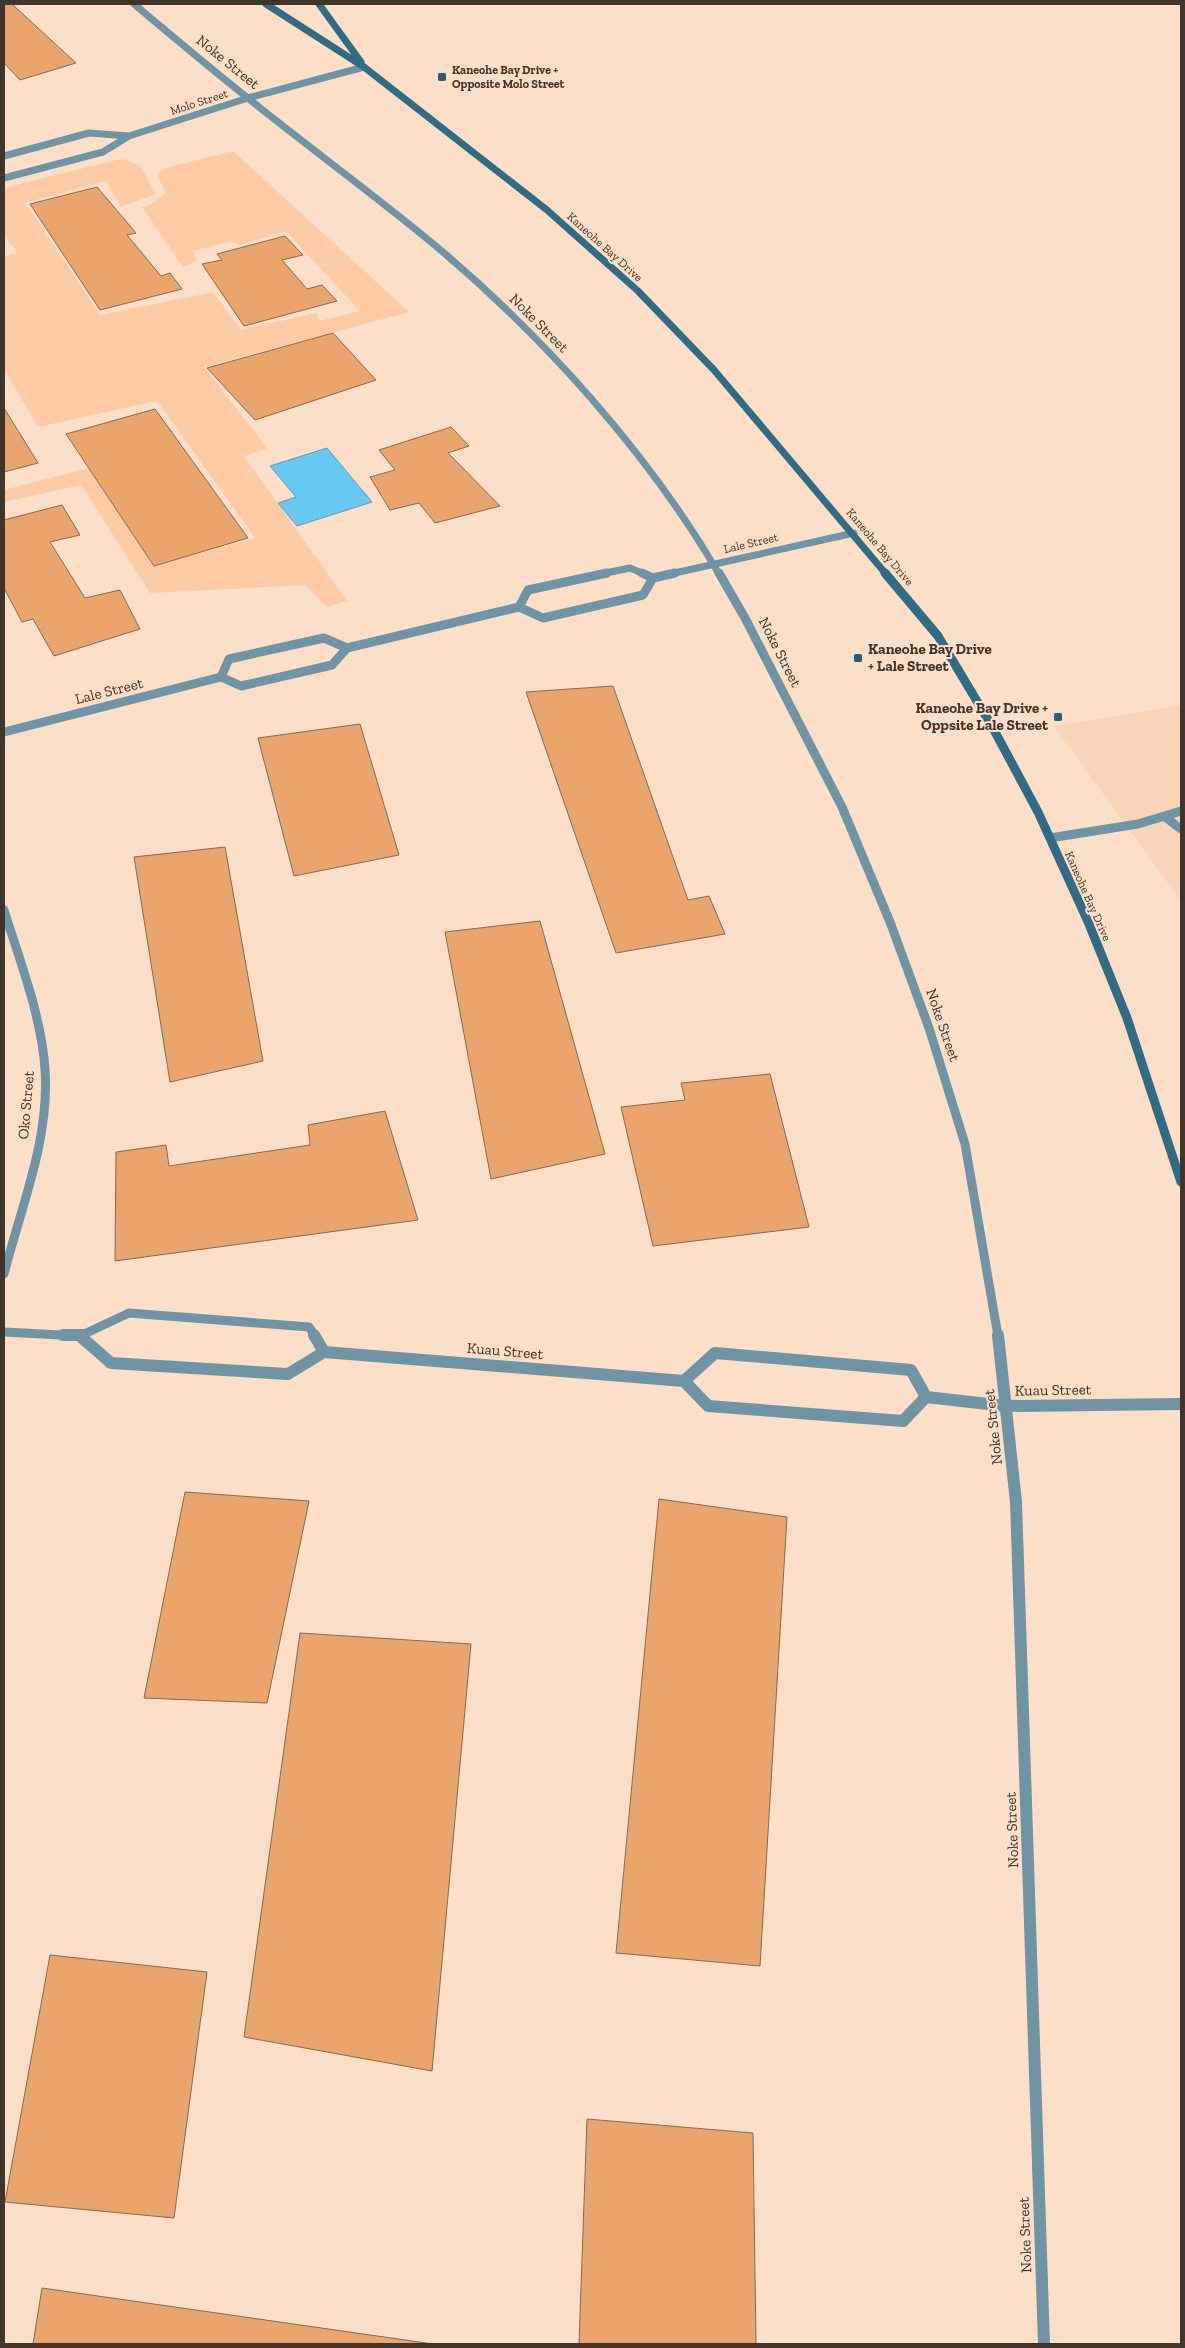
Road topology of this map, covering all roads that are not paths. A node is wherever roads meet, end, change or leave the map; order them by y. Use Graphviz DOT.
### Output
graph roads {
  1 [pos="134,4"];
  2 [pos="266,4"];
  3 [pos="318,4"];
  4 [pos="364,67"];
  5 [pos="248,98"];
  6 [pos="129,136"];
  7 [pos="4,156"];
  8 [pos="4,178"];
  9 [pos="854,533"];
  10 [pos="714,565"];
  11 [pos="653,578"];
  12 [pos="519,607"];
  13 [pos="348,648"];
  14 [pos="221,677"];
  15 [pos="4,732"];
  16 [pos="1181,811"];
  17 [pos="1165,817"];
  18 [pos="1181,829"];
  19 [pos="1050,838"];
  20 [pos="4,910"];
  21 [pos="1181,1182"];
  22 [pos="4,1274"];
  23 [pos="4,1332"];
  24 [pos="80,1336"];
  25 [pos="324,1352"];
  26 [pos="684,1381"];
  27 [pos="926,1397"];
  28 [pos="1181,1404"];
  29 [pos="1006,1406"];
  30 [pos="1044,2344"];
  1 -- 5 [label="lane, Noke Street"];
  2 -- 4 [label="main road, Kaneohe Bay Drive"];
  3 -- 4 [label="main road, Kaneohe Bay Drive"];
  4 -- 5 [label="lane, Molo Street"];
  4 -- 9 [label="main road, Kaneohe Bay Drive"];
  5 -- 6 [label="lane, Molo Street"];
  5 -- 10 [label="lane, Noke Street"];
  6 -- 7 [label="lane, Molo Street"];
  6 -- 8 [label="lane, Molo Street"];
  9 -- 10 [label="lane, Lale Street"];
  9 -- 19 [label="main road, Kaneohe Bay Drive"];
  10 -- 11 [label="lane, Lale Street"];
  10 -- 29 [label="lane, Noke Street"];
  11 -- 12 [label="lane"];
  11 -- 12 [label="lane"];
  12 -- 13 [label="lane"];
  13 -- 14 [label="lane"];
  13 -- 14 [label="lane"];
  14 -- 15 [label="lane, Lale Street"];
  16 -- 17 [label="lane"];
  17 -- 18 [label="lane"];
  17 -- 19 [label="lane"];
  19 -- 21 [label="main road, Kaneohe Bay Drive"];
  20 -- 22 [label="lane, Oko Street"];
  23 -- 24 [label="lane"];
  24 -- 25 [label="lane"];
  24 -- 25 [label="lane"];
  25 -- 26 [label="lane, Kuau Street"];
  26 -- 27 [label="lane"];
  26 -- 27 [label="lane"];
  27 -- 29 [label="lane, Kuau Street"];
  28 -- 29 [label="lane, Kuau Street"];
  29 -- 30 [label="lane, Noke Street"];
}
